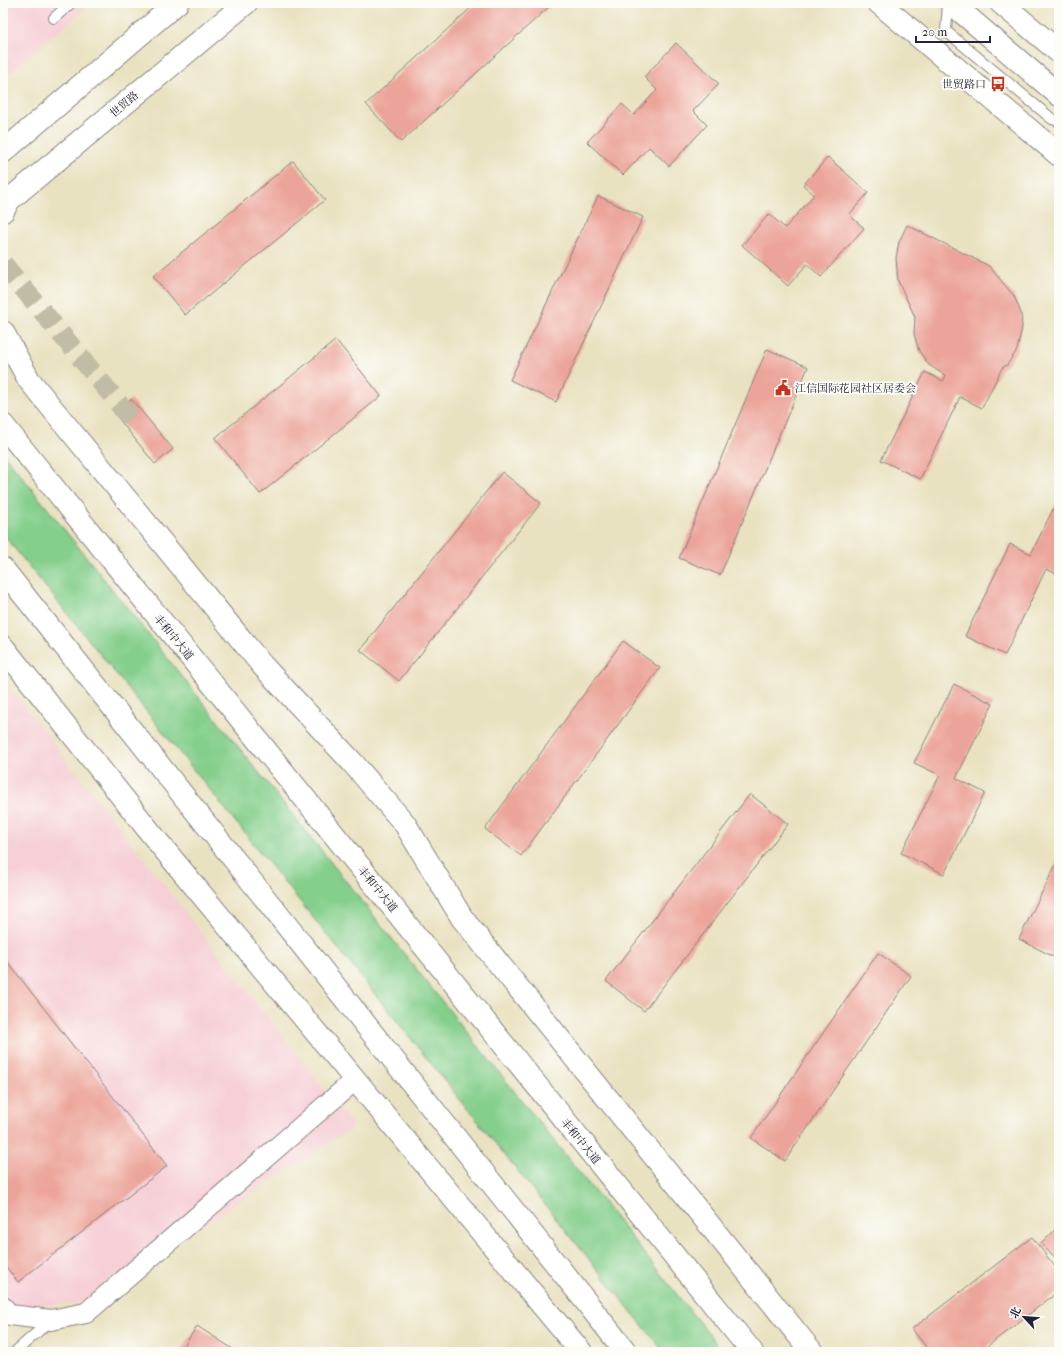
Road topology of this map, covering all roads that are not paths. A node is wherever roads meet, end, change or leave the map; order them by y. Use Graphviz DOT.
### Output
graph roads {
  1 [pos="71,3"];
  2 [pos="177,3"];
  3 [pos="246,3"];
  4 [pos="879,3"];
  5 [pos="950,3"];
  6 [pos="1001,3"];
  7 [pos="54,18"];
  8 [pos="1059,52"];
  9 [pos="1059,95"];
  10 [pos="1059,121"];
  11 [pos="3,152"];
  12 [pos="1059,155"];
  13 [pos="5,205"];
  14 [pos="3,332"];
  15 [pos="3,410"];
  16 [pos="6,429"];
  17 [pos="3,569"];
  18 [pos="3,647"];
  19 [pos="355,1080"];
  20 [pos="3,1307"];
  21 [pos="51,1320"];
  22 [pos="15,1352"];
  23 [pos="581,1352"];
  24 [pos="626,1352"];
  25 [pos="752,1352"];
  26 [pos="812,1352"];
  1 -- 7 [label="lane"];
  2 -- 11 [label="main road"];
  3 -- 13 [label="main road, 世贸路"];
  4 -- 12 [label="main road"];
  5 -- 9 [label="main road"];
  5 -- 10 [label="lane"];
  6 -- 8 [label="main road"];
  14 -- 26 [label="main road"];
  15 -- 16 [label="main road"];
  16 -- 25 [label="main road, 丰和中大道"];
  17 -- 24 [label="main road"];
  18 -- 19 [label="main road"];
  19 -- 21 [label="street"];
  19 -- 23 [label="main road"];
  20 -- 21 [label="street"];
  21 -- 22 [label="lane"];
}
